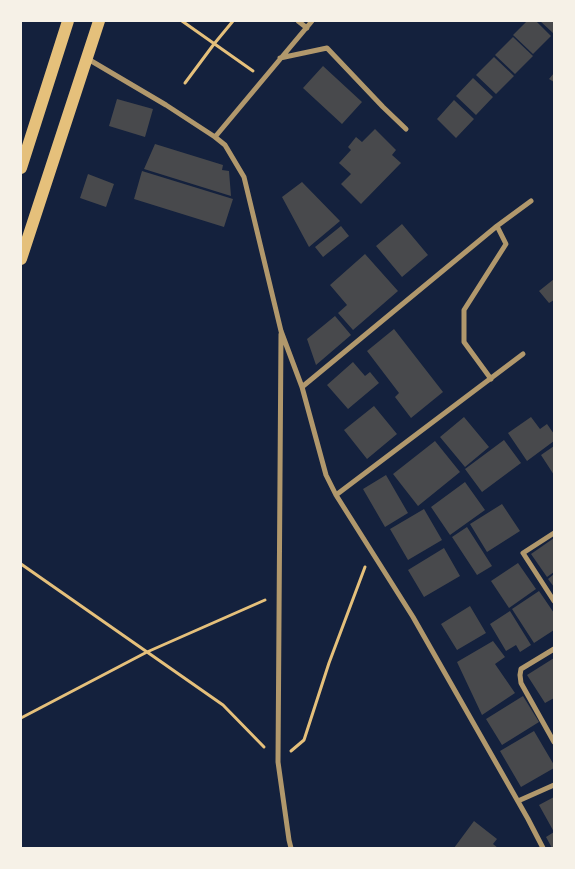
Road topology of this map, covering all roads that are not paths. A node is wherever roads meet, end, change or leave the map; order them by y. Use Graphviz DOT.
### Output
graph roads {
  1 [pos="68,21"];
  2 [pos="99,21"];
  3 [pos="298,21"];
  4 [pos="312,21"];
  5 [pos="306,28"];
  6 [pos="280,58"];
  7 [pos="88,59"];
  8 [pos="406,129"];
  9 [pos="215,137"];
  10 [pos="21,168"];
  11 [pos="532,201"];
  12 [pos="497,226"];
  13 [pos="21,259"];
  14 [pos="281,331"];
  15 [pos="524,354"];
  16 [pos="491,379"];
  17 [pos="302,387"];
  18 [pos="336,495"];
  19 [pos="554,533"];
  20 [pos="554,601"];
  21 [pos="554,648"];
  22 [pos="554,742"];
  23 [pos="554,785"];
  24 [pos="518,801"];
  25 [pos="291,848"];
  26 [pos="543,848"];
  1 -- 10 [label="main road"];
  2 -- 7 [label="main road"];
  3 -- 5 [label="street"];
  4 -- 5 [label="street"];
  5 -- 6 [label="street"];
  6 -- 8 [label="street"];
  6 -- 9 [label="street"];
  7 -- 9 [label="street"];
  7 -- 13 [label="main road"];
  9 -- 14 [label="street"];
  11 -- 12 [label="street"];
  12 -- 16 [label="street"];
  12 -- 17 [label="street"];
  14 -- 17 [label="street"];
  14 -- 25 [label="street"];
  15 -- 16 [label="street"];
  16 -- 18 [label="street"];
  17 -- 18 [label="street"];
  18 -- 24 [label="street"];
  19 -- 20 [label="street"];
  21 -- 22 [label="street"];
  23 -- 24 [label="street"];
  24 -- 26 [label="street"];
}
